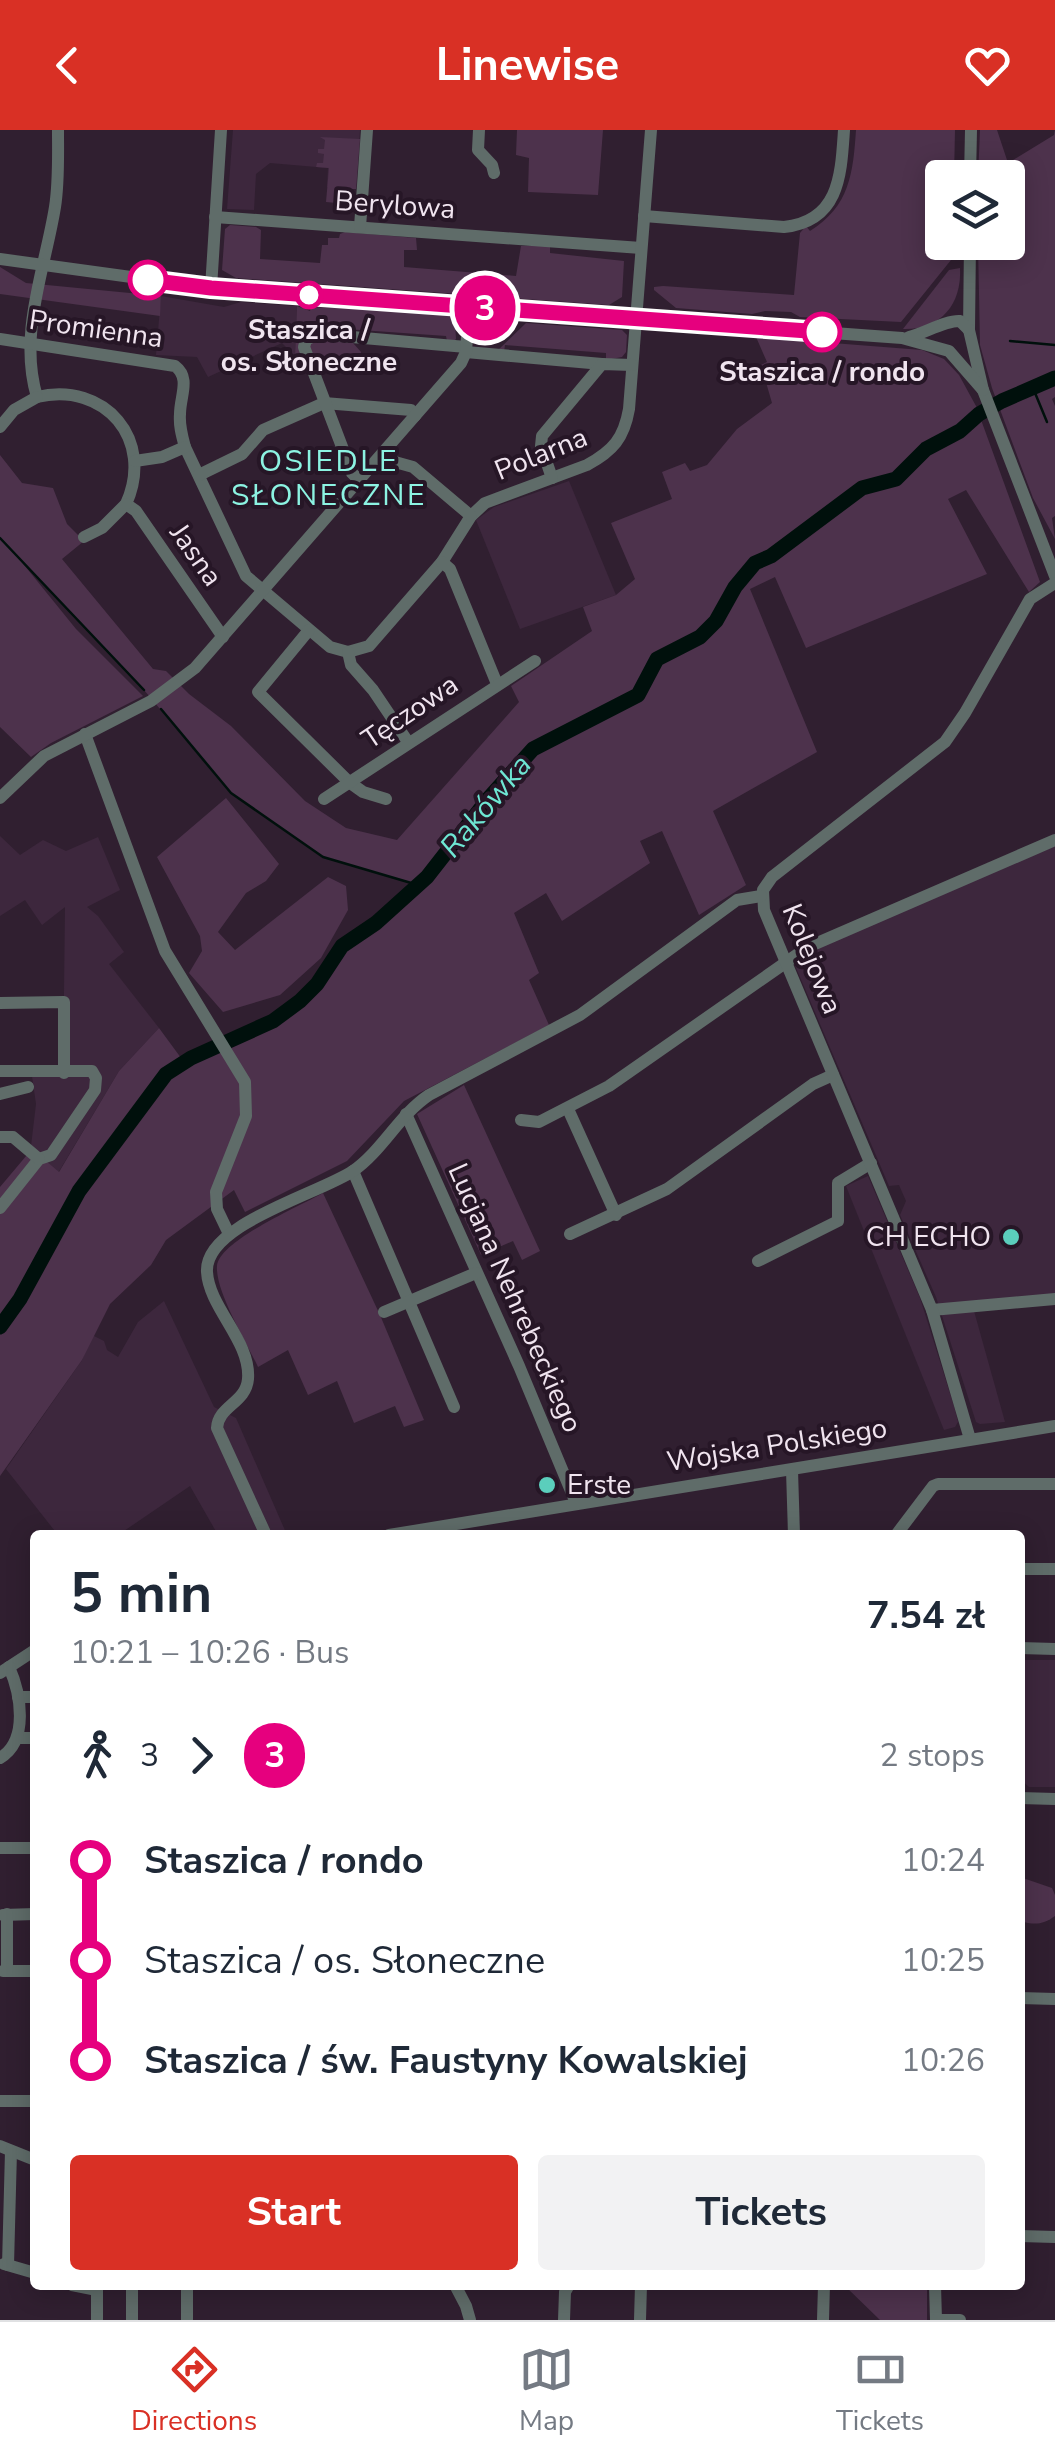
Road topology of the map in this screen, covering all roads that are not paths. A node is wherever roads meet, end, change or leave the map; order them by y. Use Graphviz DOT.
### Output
graph roads {
  1 [pos="58,130"];
  2 [pos="222,130"];
  3 [pos="367,130"];
  4 [pos="479,130"];
  5 [pos="651,130"];
  6 [pos="844,130"];
  7 [pos="971,130"];
  8 [pos="970,160"];
  9 [pos="494,172"];
  10 [pos="644,216"];
  11 [pos="216,217"];
  12 [pos="360,227"];
  13 [pos="641,248"];
  14 [pos="0,259"];
  15 [pos="969,260"];
  16 [pos="43,267"];
  17 [pos="969,267"];
  18 [pos="211,288"];
  19 [pos="469,307"];
  20 [pos="636,319"];
  21 [pos="946,324"];
  22 [pos="970,333"];
  23 [pos="902,338"];
  24 [pos="0,339"];
  25 [pos="30,346"];
  26 [pos="466,350"];
  27 [pos="947,350"];
  28 [pos="602,364"];
  29 [pos="632,365"];
  30 [pos="37,397"];
  31 [pos="986,397"];
  32 [pos="324,403"];
  33 [pos="416,416"];
  34 [pos="0,427"];
  35 [pos="185,447"];
  36 [pos="384,452"];
  37 [pos="135,461"];
  38 [pos="199,474"];
  39 [pos="552,478"];
  40 [pos="359,480"];
  41 [pos="126,504"];
  42 [pos="470,516"];
  43 [pos="1034,520"];
  44 [pos="84,537"];
  45 [pos="1055,556"];
  46 [pos="442,562"];
  47 [pos="1052,585"];
  48 [pos="263,591"];
  49 [pos="309,630"];
  50 [pos="223,637"];
  51 [pos="348,652"];
  52 [pos="535,661"];
  53 [pos="497,684"];
  54 [pos="85,734"];
  55 [pos="408,742"];
  56 [pos="350,782"];
  57 [pos="0,798"];
  58 [pos="324,799"];
  59 [pos="386,799"];
  60 [pos="1055,840"];
  61 [pos="761,896"];
  62 [pos="785,961"];
  63 [pos="0,1002"];
  64 [pos="0,1071"];
  65 [pos="64,1073"];
  66 [pos="832,1075"];
  67 [pos="28,1087"];
  68 [pos="0,1094"];
  69 [pos="568,1108"];
  70 [pos="406,1114"];
  71 [pos="520,1120"];
  72 [pos="0,1137"];
  73 [pos="39,1159"];
  74 [pos="871,1164"];
  75 [pos="353,1171"];
  76 [pos="0,1208"];
  77 [pos="616,1214"];
  78 [pos="229,1234"];
  79 [pos="570,1234"];
  80 [pos="758,1261"];
  81 [pos="476,1273"];
  82 [pos="1055,1299"];
  83 [pos="410,1302"];
  84 [pos="932,1310"];
  85 [pos="384,1312"];
  86 [pos="454,1407"];
  87 [pos="1055,1426"];
  88 [pos="970,1438"];
  89 [pos="792,1470"];
  90 [pos="1055,1484"];
  91 [pos="576,1502"];
  92 [pos="264,1530"];
  93 [pos="427,1530"];
  94 [pos="794,1530"];
  95 [pos="900,1530"];
  96 [pos="1025,1569"];
  97 [pos="1055,1569"];
  98 [pos="1025,1648"];
  99 [pos="1055,1648"];
  100 [pos="30,1653"];
  101 [pos="4,1670"];
  102 [pos="18,1697"];
  103 [pos="30,1697"];
  104 [pos="18,1738"];
  105 [pos="30,1738"];
  106 [pos="0,1758"];
  107 [pos="1025,1798"];
  108 [pos="1055,1799"];
  109 [pos="0,1848"];
  110 [pos="30,1848"];
  111 [pos="4,1914"];
  112 [pos="30,1914"];
  113 [pos="4,1971"];
  114 [pos="30,1971"];
  115 [pos="1025,1998"];
  116 [pos="1055,1998"];
  117 [pos="0,2101"];
  118 [pos="30,2101"];
  119 [pos="5,2148"];
  120 [pos="30,2158"];
  121 [pos="1025,2236"];
  122 [pos="1055,2237"];
  123 [pos="4,2264"];
  124 [pos="30,2272"];
  125 [pos="97,2290"];
  126 [pos="132,2290"];
  127 [pos="187,2290"];
  128 [pos="457,2290"];
  129 [pos="566,2290"];
  130 [pos="640,2290"];
  131 [pos="824,2290"];
  132 [pos="935,2290"];
  133 [pos="97,2320"];
  134 [pos="132,2320"];
  135 [pos="187,2320"];
  136 [pos="470,2320"];
  137 [pos="564,2320"];
  138 [pos="640,2320"];
  139 [pos="824,2320"];
  140 [pos="936,2320"];
  141 [pos="960,2320"];
  1 -- 16 [label="street"];
  2 -- 11 [label="street"];
  3 -- 12 [label="street"];
  4 -- 9 [label="street"];
  5 -- 10 [label="street, Polarna"];
  6 -- 10 [label="street"];
  7 -- 8 [label="street"];
  10 -- 13 [label="street, Polarna"];
  11 -- 12 [label="street, Berylowa"];
  11 -- 18 [label="street"];
  12 -- 13 [label="street, Berylowa"];
  13 -- 20 [label="street, Polarna"];
  14 -- 16 [label="street"];
  15 -- 17 [label="street"];
  16 -- 18 [label="street"];
  16 -- 25 [label="street"];
  17 -- 21 [label="street"];
  17 -- 22 [label="street"];
  18 -- 19 [label="street"];
  19 -- 20 [label="street"];
  19 -- 26 [label="street"];
  20 -- 23 [label="street"];
  20 -- 29 [label="street, Polarna"];
  21 -- 22 [label="street"];
  21 -- 23 [label="street"];
  21 -- 27 [label="street"];
  22 -- 27 [label="street"];
  22 -- 31 [label="street"];
  23 -- 27 [label="street"];
  24 -- 25 [label="street, Promienna"];
  25 -- 30 [label="street"];
  25 -- 35 [label="street, Promienna"];
  26 -- 28 [label="street"];
  26 -- 32 [label="street"];
  26 -- 33 [label="street"];
  27 -- 31 [label="street"];
  28 -- 29 [label="street"];
  28 -- 39 [label="street"];
  29 -- 39 [label="street, Polarna"];
  30 -- 34 [label="street"];
  30 -- 37 [label="street"];
  31 -- 43 [label="street"];
  32 -- 33 [label="street"];
  32 -- 38 [label="street"];
  32 -- 40 [label="street"];
  33 -- 36 [label="street"];
  35 -- 37 [label="street"];
  35 -- 38 [label="street"];
  36 -- 40 [label="street"];
  36 -- 42 [label="street"];
  37 -- 41 [label="street"];
  38 -- 48 [label="street"];
  39 -- 42 [label="street, Polarna"];
  40 -- 48 [label="street"];
  41 -- 44 [label="street"];
  41 -- 50 [label="street, Jasna"];
  42 -- 46 [label="street"];
  43 -- 45 [label="street"];
  43 -- 47 [label="street"];
  46 -- 51 [label="street"];
  46 -- 53 [label="street, Tęczowa"];
  47 -- 61 [label="street, Kolejowa"];
  48 -- 49 [label="street"];
  48 -- 50 [label="street"];
  49 -- 51 [label="street"];
  49 -- 56 [label="street, Tęczowa"];
  50 -- 54 [label="street"];
  51 -- 55 [label="street"];
  52 -- 53 [label="street, Tęczowa"];
  53 -- 55 [label="street, Tęczowa"];
  54 -- 57 [label="street"];
  54 -- 78 [label="street"];
  55 -- 56 [label="street, Tęczowa"];
  56 -- 58 [label="street, Tęczowa"];
  56 -- 59 [label="street, Tęczowa"];
  60 -- 62 [label="street"];
  61 -- 62 [label="street, Kolejowa"];
  61 -- 70 [label="street"];
  62 -- 66 [label="street, Kolejowa"];
  62 -- 69 [label="street"];
  63 -- 65 [label="street"];
  64 -- 65 [label="street"];
  65 -- 73 [label="street"];
  66 -- 74 [label="street, Kolejowa"];
  66 -- 77 [label="street"];
  67 -- 68 [label="street"];
  69 -- 71 [label="street"];
  69 -- 77 [label="street"];
  70 -- 75 [label="street"];
  70 -- 81 [label="street, Lucjana Nehrebeckiego"];
  72 -- 73 [label="street"];
  73 -- 76 [label="street"];
  74 -- 80 [label="street"];
  74 -- 84 [label="street, Kolejowa"];
  75 -- 78 [label="street"];
  75 -- 83 [label="street"];
  77 -- 79 [label="street"];
  78 -- 92 [label="street"];
  81 -- 83 [label="street"];
  81 -- 91 [label="street, Lucjana Nehrebeckiego"];
  82 -- 84 [label="street"];
  83 -- 85 [label="street"];
  83 -- 86 [label="street"];
  84 -- 88 [label="street, Kolejowa"];
  87 -- 88 [label="street, Wojska Polskiego"];
  88 -- 89 [label="street, Wojska Polskiego"];
  89 -- 91 [label="street, Wojska Polskiego"];
  89 -- 94 [label="street"];
  90 -- 95 [label="street"];
  91 -- 93 [label="street, Wojska Polskiego"];
  96 -- 97 [label="street"];
  98 -- 99 [label="street"];
  100 -- 101 [label="street"];
  101 -- 102 [label="street"];
  102 -- 103 [label="street"];
  102 -- 104 [label="street"];
  104 -- 105 [label="street"];
  104 -- 106 [label="street"];
  107 -- 108 [label="street"];
  109 -- 110 [label="street"];
  111 -- 112 [label="street"];
  111 -- 113 [label="street"];
  113 -- 114 [label="street"];
  115 -- 116 [label="street"];
  117 -- 118 [label="street"];
  119 -- 120 [label="street"];
  119 -- 123 [label="street"];
  121 -- 122 [label="street"];
  123 -- 124 [label="street"];
  125 -- 133 [label="street"];
  126 -- 134 [label="street"];
  127 -- 135 [label="street"];
  128 -- 136 [label="street"];
  129 -- 137 [label="street"];
  130 -- 138 [label="street"];
  131 -- 139 [label="street"];
  132 -- 140 [label="street"];
  140 -- 141 [label="street"];
}
